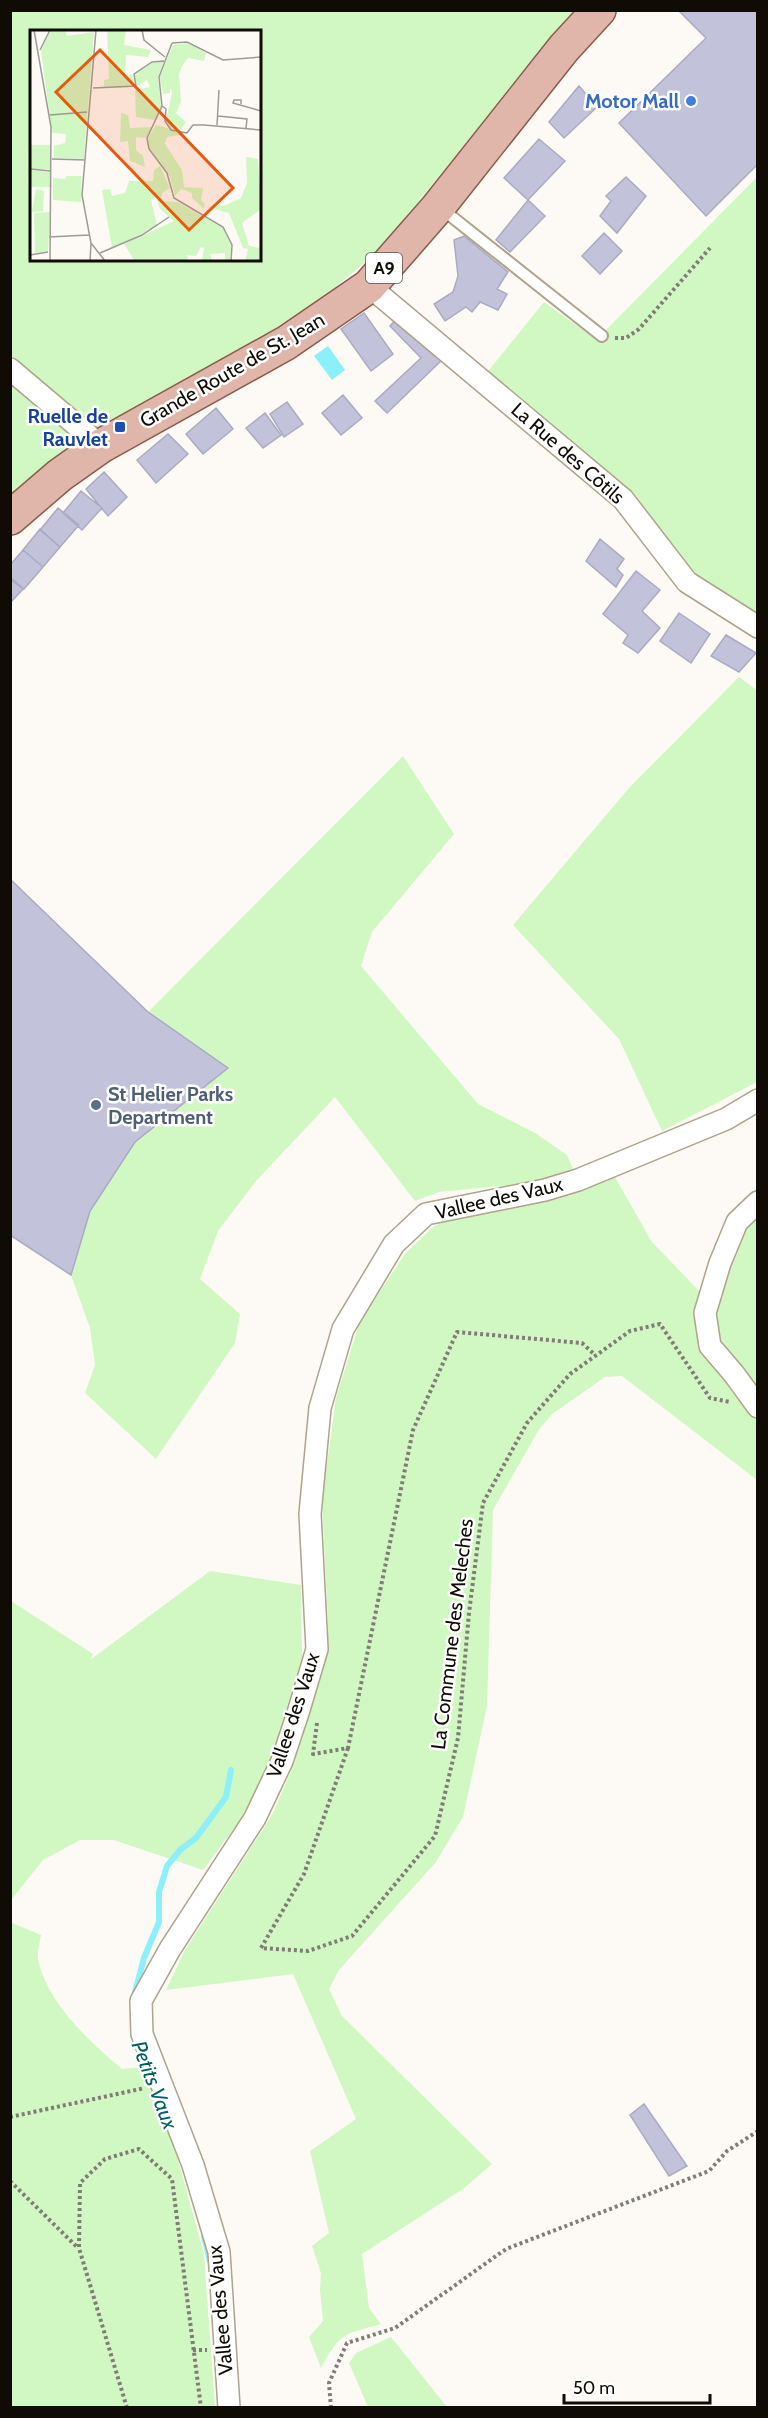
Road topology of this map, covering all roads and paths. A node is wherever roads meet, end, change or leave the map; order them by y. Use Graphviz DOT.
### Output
graph roads {
  1 [pos="599,10"];
  2 [pos="438,207"];
  3 [pos="710,248"];
  4 [pos="369,285"];
  5 [pos="602,336"];
  6 [pos="10,369"];
  7 [pos="100,446"];
  8 [pos="10,519"];
  9 [pos="758,627"];
  10 [pos="758,1100"];
  11 [pos="758,1202"];
  12 [pos="594,1354"];
  13 [pos="734,1374"];
  14 [pos="758,1407"];
  15 [pos="317,1722"];
  16 [pos="348,1748"];
  17 [pos="141,2089"];
  18 [pos="10,2117"];
  19 [pos="758,2131"];
  20 [pos="10,2181"];
  21 [pos="79,2248"];
  22 [pos="193,2350"];
  23 [pos="211,2350"];
  24 [pos="127,2408"];
  25 [pos="201,2408"];
  26 [pos="229,2408"];
  27 [pos="331,2408"];
  1 -- 2 [label="main road, Grande Route de St. Jean / A9"];
  2 -- 4 [label="main road, Grande Route de St. Jean / A9"];
  2 -- 5 [label="lane"];
  3 -- 5 [label="path"];
  4 -- 7 [label="main road, Grande Route de St. Jean / A9"];
  4 -- 9 [label="street, La Rue des Côtils"];
  6 -- 7 [label="street"];
  7 -- 8 [label="main road, Grande Route de St. Jean / A9"];
  10 -- 26 [label="street, Vallee des Vaux"];
  11 -- 13 [label="street"];
  12 -- 13 [label="path, La Commune des Meleches"];
  12 -- 16 [label="path, La Commune des Meleches"];
  12 -- 16 [label="path, La Commune des Meleches"];
  13 -- 14 [label="street"];
  15 -- 16 [label="path"];
  17 -- 18 [label="path"];
  19 -- 27 [label="path"];
  20 -- 21 [label="path"];
  21 -- 22 [label="path"];
  21 -- 24 [label="path"];
  22 -- 23 [label="path"];
  22 -- 25 [label="path"];
}
